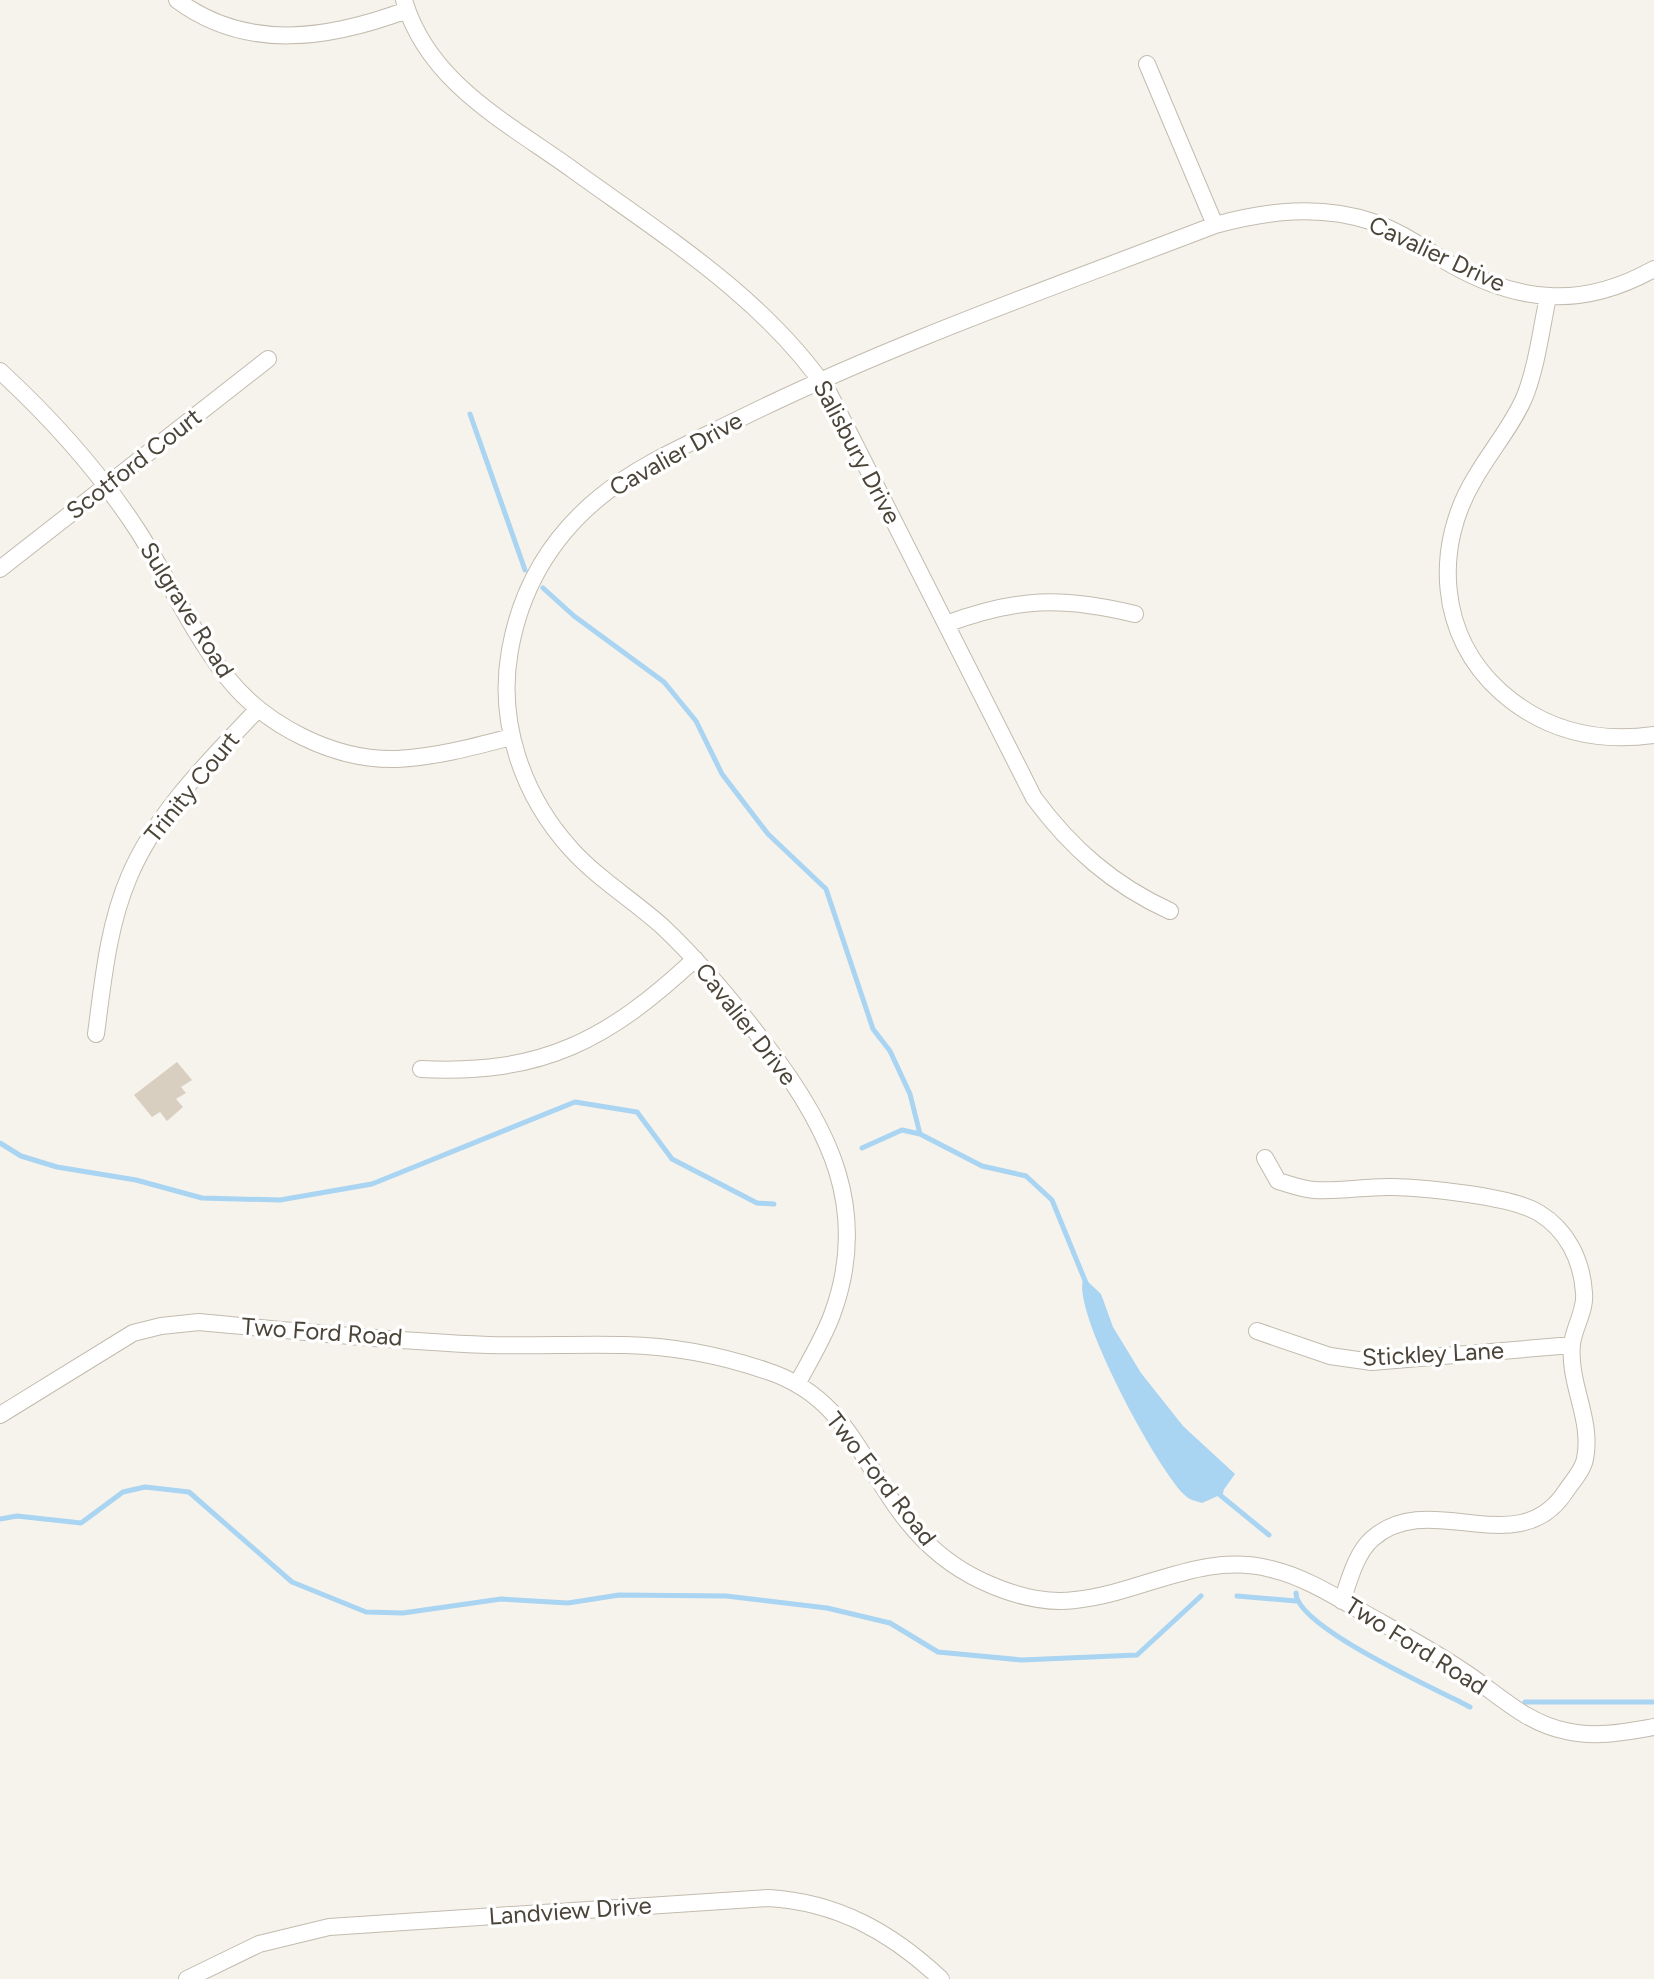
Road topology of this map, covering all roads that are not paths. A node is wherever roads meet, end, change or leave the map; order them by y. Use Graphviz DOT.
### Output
graph roads {
  1 [pos="177,0"];
  2 [pos="405,5"];
  3 [pos="1147,64"];
  4 [pos="1215,225"];
  5 [pos="1654,269"];
  6 [pos="1548,297"];
  7 [pos="268,359"];
  8 [pos="0,371"];
  9 [pos="821,381"];
  10 [pos="106,485"];
  11 [pos="0,569"];
  12 [pos="1135,614"];
  13 [pos="946,624"];
  14 [pos="258,709"];
  15 [pos="1654,735"];
  16 [pos="511,737"];
  17 [pos="1170,911"];
  18 [pos="695,959"];
  19 [pos="96,1034"];
  20 [pos="421,1069"];
  21 [pos="1265,1158"];
  22 [pos="1257,1331"];
  23 [pos="1572,1345"];
  24 [pos="797,1384"];
  25 [pos="0,1415"];
  26 [pos="1342,1601"];
  27 [pos="1654,1727"];
  28 [pos="187,1979"];
  29 [pos="940,1979"];
  1 -- 2 [label="street"];
  2 -- 9 [label="street, Salisbury Drive"];
  3 -- 4 [label="street"];
  4 -- 6 [label="street, Cavalier Drive"];
  4 -- 9 [label="street, Cavalier Drive"];
  5 -- 6 [label="street, Cavalier Drive"];
  6 -- 15 [label="street"];
  7 -- 10 [label="street, Scotford Court"];
  8 -- 10 [label="street, Sulgrave Road"];
  9 -- 13 [label="street, Salisbury Drive"];
  9 -- 16 [label="street, Cavalier Drive"];
  10 -- 11 [label="street, Scotford Court"];
  10 -- 14 [label="street, Sulgrave Road"];
  12 -- 13 [label="street"];
  13 -- 17 [label="street, Salisbury Drive"];
  14 -- 16 [label="street, Sulgrave Road"];
  14 -- 19 [label="street, Trinity Court"];
  16 -- 18 [label="street, Cavalier Drive"];
  18 -- 20 [label="street"];
  18 -- 24 [label="street, Cavalier Drive"];
  21 -- 23 [label="street"];
  22 -- 23 [label="street, Stickley Lane"];
  23 -- 26 [label="street"];
  24 -- 25 [label="street, Two Ford Road"];
  24 -- 26 [label="street, Two Ford Road"];
  26 -- 27 [label="street, Two Ford Road"];
  28 -- 29 [label="street, Landview Drive"];
}
